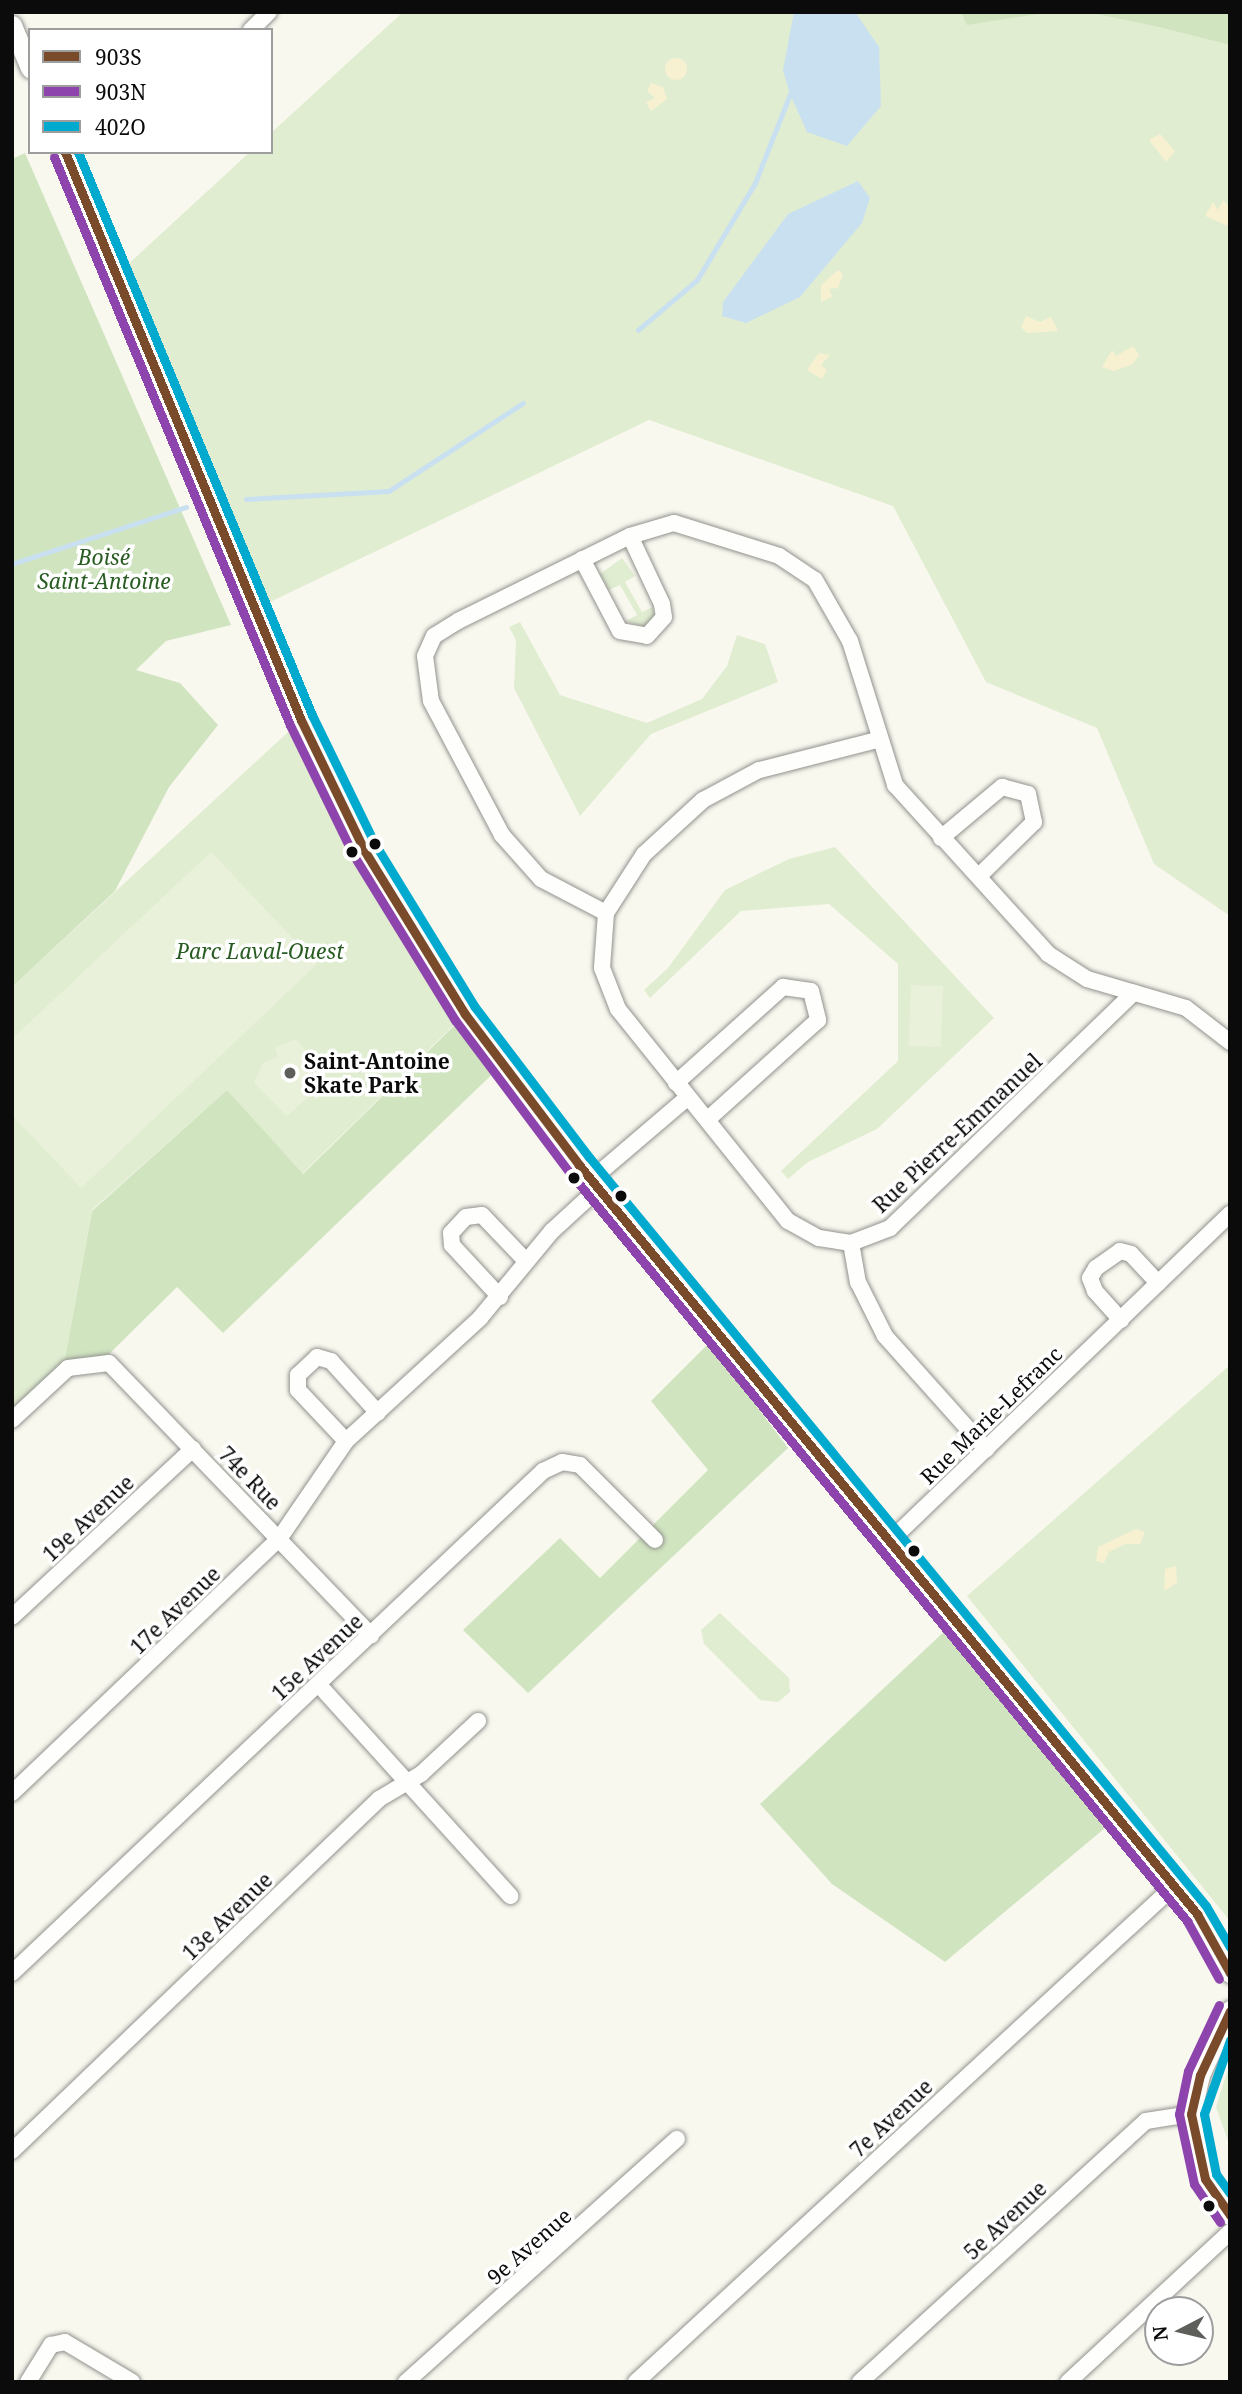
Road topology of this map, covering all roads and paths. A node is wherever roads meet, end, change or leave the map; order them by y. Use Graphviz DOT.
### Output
graph roads {
  1 [pos="269,12"];
  2 [pos="12,25"];
  3 [pos="253,28"];
  4 [pos="28,63"];
  5 [pos="66,154"];
  6 [pos="630,536"];
  7 [pos="582,559"];
  8 [pos="877,740"];
  9 [pos="941,838"];
  10 [pos="979,876"];
  11 [pos="606,913"];
  12 [pos="1134,992"];
  13 [pos="1230,1042"];
  14 [pos="677,1083"];
  15 [pos="687,1098"];
  16 [pos="707,1120"];
  17 [pos="596,1184"];
  18 [pos="1230,1214"];
  19 [pos="850,1242"];
  20 [pos="526,1261"];
  21 [pos="1158,1283"];
  22 [pos="500,1297"];
  23 [pos="1121,1320"];
  24 [pos="378,1413"];
  25 [pos="12,1419"];
  26 [pos="346,1441"];
  27 [pos="193,1449"];
  28 [pos="986,1449"];
  29 [pos="279,1539"];
  30 [pos="655,1540"];
  31 [pos="890,1541"];
  32 [pos="12,1617"];
  33 [pos="371,1635"];
  34 [pos="319,1685"];
  35 [pos="478,1721"];
  36 [pos="404,1783"];
  37 [pos="12,1793"];
  38 [pos="1174,1886"];
  39 [pos="510,1896"];
  40 [pos="12,1973"];
  41 [pos="1230,1973"];
  42 [pos="1230,2010"];
  43 [pos="1191,2114"];
  44 [pos="677,2139"];
  45 [pos="12,2151"];
  46 [pos="1230,2215"];
  47 [pos="1230,2232"];
  48 [pos="28,2382"];
  49 [pos="132,2382"];
  50 [pos="406,2382"];
  51 [pos="636,2382"];
  52 [pos="860,2382"];
  53 [pos="1068,2382"];
  1 -- 3 [label="street"];
  2 -- 4 [label="street"];
  5 -- 17 [label="street"];
  6 -- 7 [label="street"];
  6 -- 7 [label="street"];
  6 -- 8 [label="street"];
  7 -- 11 [label="street"];
  8 -- 9 [label="street"];
  8 -- 11 [label="street"];
  9 -- 10 [label="street"];
  9 -- 10 [label="street"];
  10 -- 12 [label="street"];
  11 -- 14 [label="street, Rue Pierre-Emmanuel"];
  12 -- 13 [label="street"];
  12 -- 19 [label="street, Rue Pierre-Emmanuel"];
  14 -- 15 [label="street, Rue Pierre-Emmanuel"];
  14 -- 16 [label="street"];
  15 -- 16 [label="street, Rue Pierre-Emmanuel"];
  15 -- 17 [label="street, 17e Avenue"];
  16 -- 19 [label="street, Rue Pierre-Emmanuel"];
  17 -- 20 [label="street, 17e Avenue"];
  17 -- 31 [label="street"];
  18 -- 21 [label="street, Rue Marie-Lefranc"];
  19 -- 28 [label="street"];
  20 -- 22 [label="street, 17e Avenue"];
  20 -- 22 [label="street"];
  21 -- 23 [label="street, Rue Marie-Lefranc"];
  21 -- 23 [label="street"];
  22 -- 24 [label="street, 17e Avenue"];
  23 -- 28 [label="street, Rue Marie-Lefranc"];
  24 -- 26 [label="street, 17e Avenue"];
  24 -- 26 [label="street"];
  25 -- 27 [label="street, 74e Rue"];
  26 -- 29 [label="street, 17e Avenue"];
  27 -- 29 [label="street, 74e Rue"];
  27 -- 32 [label="street, 19e Avenue"];
  28 -- 31 [label="street, Rue Marie-Lefranc"];
  29 -- 33 [label="street, 74e Rue"];
  29 -- 37 [label="street, 17e Avenue"];
  30 -- 33 [label="street, 15e Avenue"];
  31 -- 38 [label="street"];
  33 -- 34 [label="street, 15e Avenue"];
  34 -- 36 [label="street"];
  34 -- 40 [label="street, 15e Avenue"];
  35 -- 36 [label="street, 13e Avenue"];
  36 -- 39 [label="street"];
  36 -- 45 [label="street, 13e Avenue"];
  38 -- 41 [label="street"];
  38 -- 51 [label="street, 7e Avenue"];
  42 -- 43 [label="street"];
  43 -- 46 [label="street"];
  43 -- 52 [label="street, 5e Avenue"];
  44 -- 50 [label="street, 9e Avenue"];
  47 -- 53 [label="street"];
  48 -- 49 [label="street"];
}
